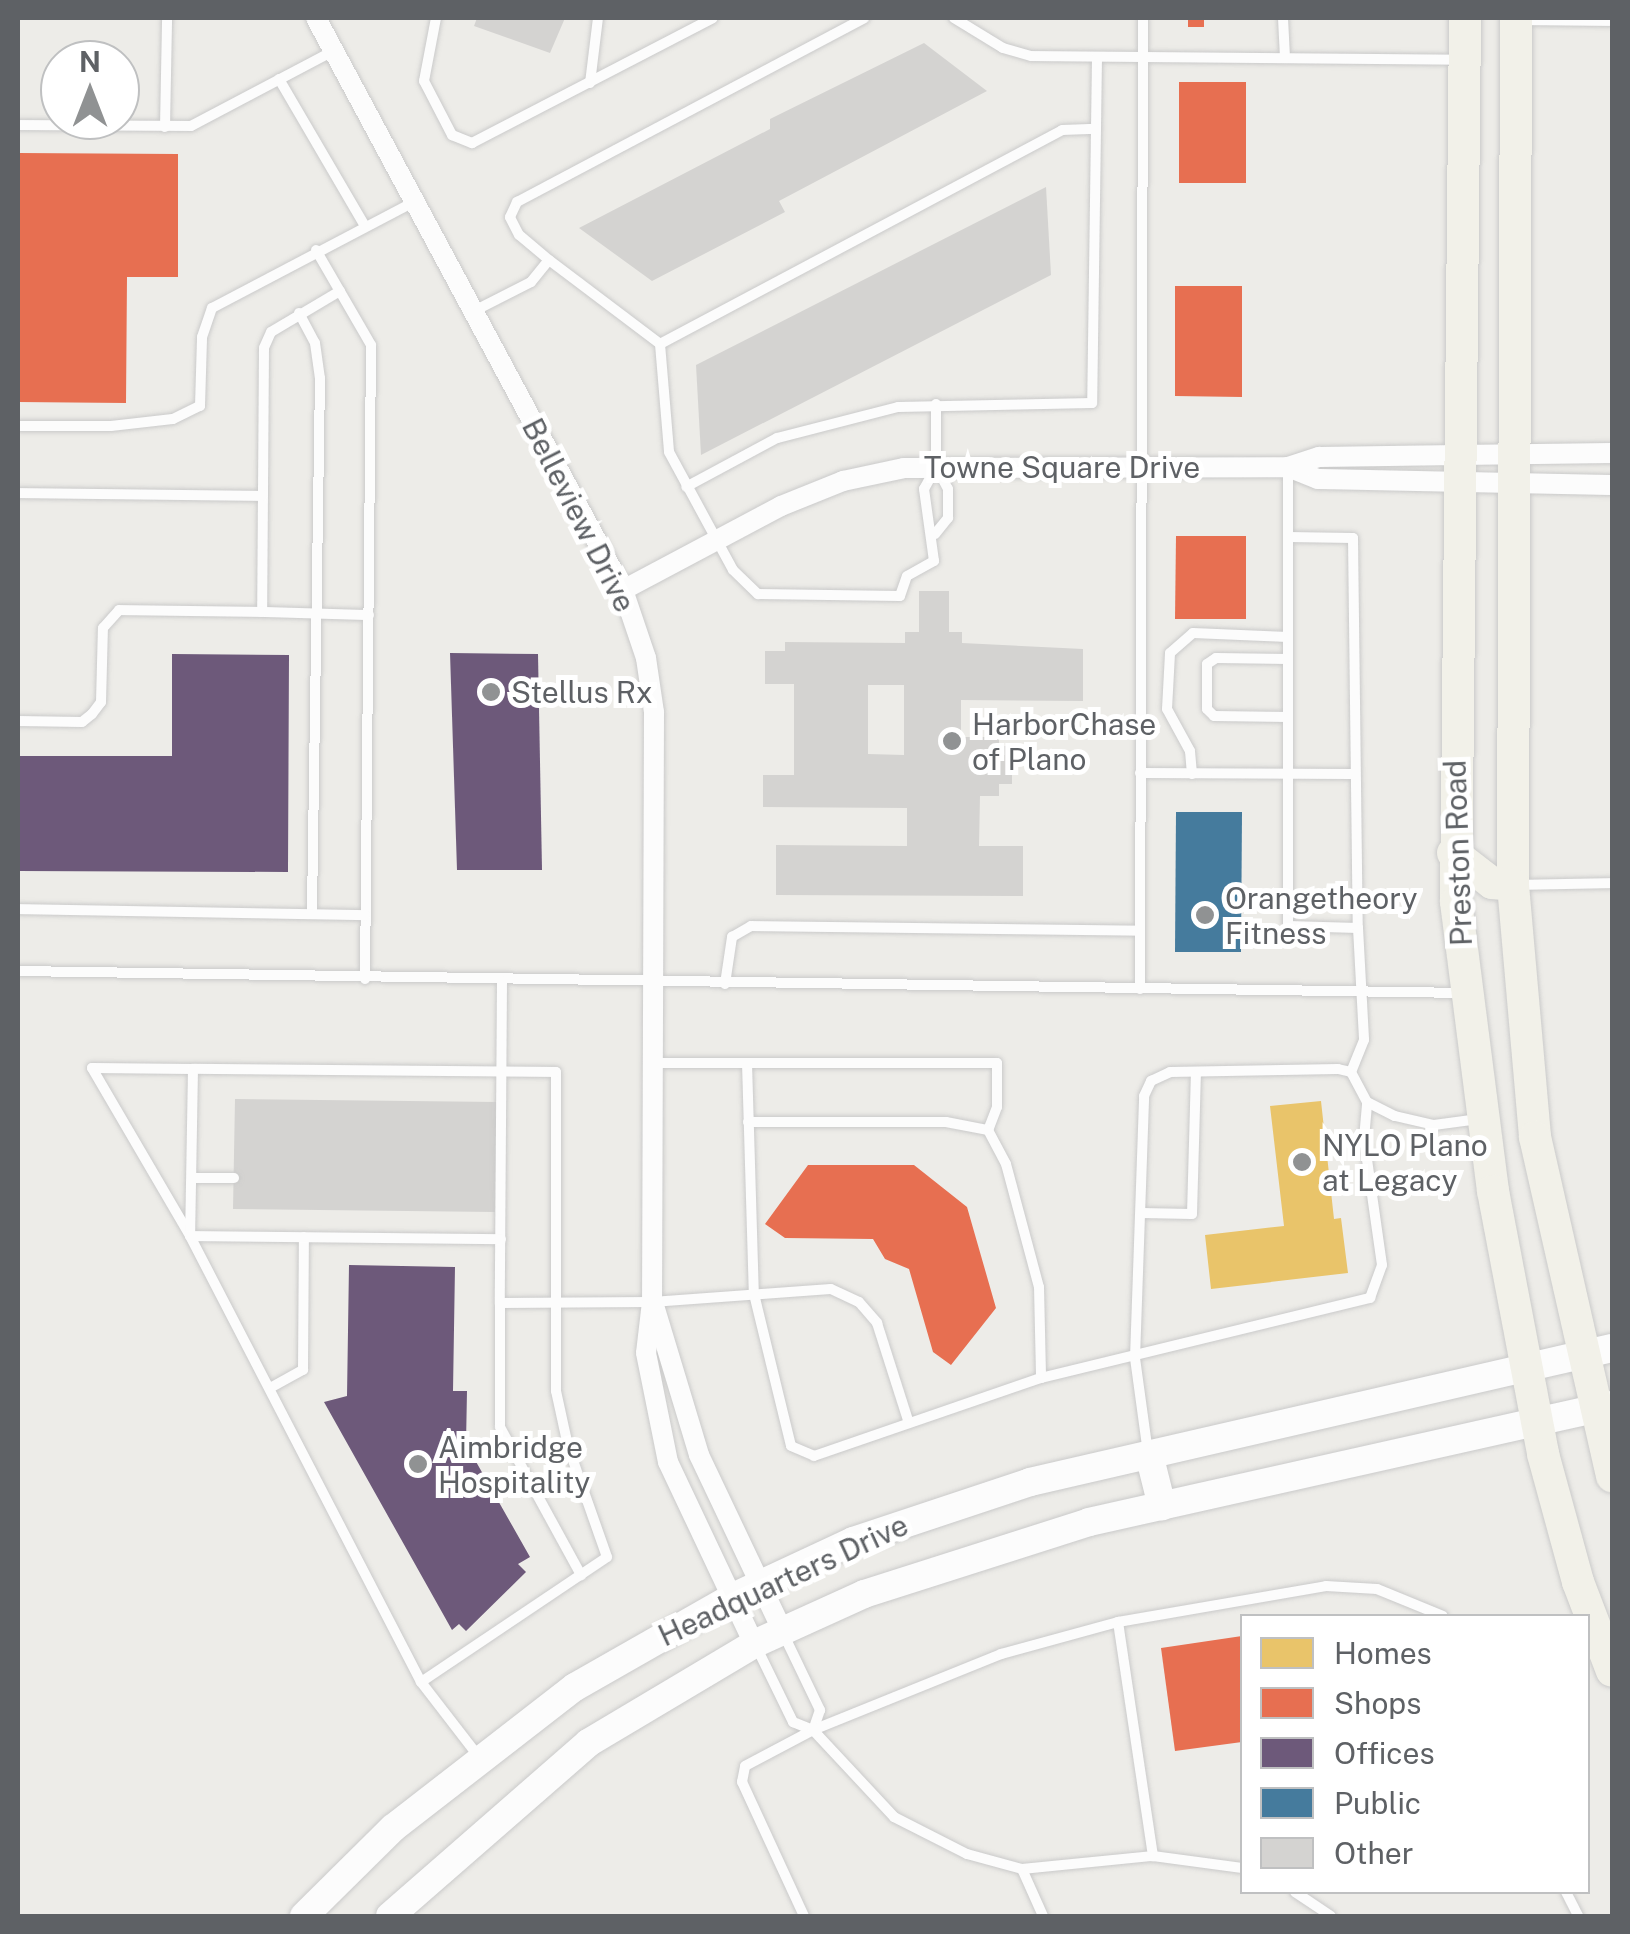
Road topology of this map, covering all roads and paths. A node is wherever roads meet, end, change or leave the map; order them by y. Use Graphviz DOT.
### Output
graph roads {
  1 [pos="167,18"];
  2 [pos="316,18"];
  3 [pos="436,18"];
  4 [pos="598,18"];
  5 [pos="713,18"];
  6 [pos="864,18"];
  7 [pos="954,18"];
  8 [pos="1143,18"];
  9 [pos="1283,18"];
  10 [pos="1465,18"];
  11 [pos="1515,18"];
  12 [pos="1612,21"];
  13 [pos="334,50"];
  14 [pos="1097,57"];
  15 [pos="1144,58"];
  16 [pos="1285,58"];
  17 [pos="1465,60"];
  18 [pos="279,78"];
  19 [pos="590,83"];
  20 [pos="18,125"];
  21 [pos="165,127"];
  22 [pos="1096,130"];
  23 [pos="414,201"];
  24 [pos="365,226"];
  25 [pos="316,250"];
  26 [pos="549,260"];
  27 [pos="340,290"];
  28 [pos="474,312"];
  29 [pos="299,313"];
  30 [pos="660,344"];
  31 [pos="936,404"];
  32 [pos="18,426"];
  33 [pos="1612,453"];
  34 [pos="1141,465"];
  35 [pos="936,466"];
  36 [pos="1288,467"];
  37 [pos="1464,468"];
  38 [pos="1511,468"];
  39 [pos="1612,485"];
  40 [pos="686,486"];
  41 [pos="18,493"];
  42 [pos="263,496"];
  43 [pos="935,534"];
  44 [pos="1288,538"];
  45 [pos="717,541"];
  46 [pos="623,590"];
  47 [pos="262,612"];
  48 [pos="318,614"];
  49 [pos="369,615"];
  50 [pos="1288,637"];
  51 [pos="1288,659"];
  52 [pos="1288,716"];
  53 [pos="18,721"];
  54 [pos="1140,773"];
  55 [pos="1192,774"];
  56 [pos="1288,774"];
  57 [pos="1352,774"];
  58 [pos="1454,853"];
  59 [pos="1612,882"];
  60 [pos="1513,885"];
  61 [pos="18,909"];
  62 [pos="312,914"];
  63 [pos="365,915"];
  64 [pos="1358,928"];
  65 [pos="1140,930"];
  66 [pos="18,971"];
  67 [pos="365,978"];
  68 [pos="502,982"];
  69 [pos="652,983"];
  70 [pos="725,984"];
  71 [pos="1140,989"];
  72 [pos="1465,992"];
  73 [pos="1361,993"];
  74 [pos="651,1063"];
  75 [pos="748,1063"];
  76 [pos="193,1069"];
  77 [pos="502,1072"];
  78 [pos="1196,1072"];
  79 [pos="1350,1072"];
  80 [pos="1367,1102"];
  81 [pos="1483,1118"];
  82 [pos="748,1122"];
  83 [pos="988,1130"];
  84 [pos="192,1178"];
  85 [pos="234,1178"];
  86 [pos="1142,1213"];
  87 [pos="190,1236"];
  88 [pos="304,1237"];
  89 [pos="501,1239"];
  90 [pos="754,1294"];
  91 [pos="500,1302"];
  92 [pos="555,1302"];
  93 [pos="652,1302"];
  94 [pos="1596,1352"];
  95 [pos="1135,1358"];
  96 [pos="1527,1368"];
  97 [pos="1041,1378"];
  98 [pos="270,1388"];
  99 [pos="1603,1406"];
  100 [pos="908,1420"];
  101 [pos="1537,1421"];
  102 [pos="1148,1454"];
  103 [pos="1612,1476"];
  104 [pos="1162,1506"];
  105 [pos="580,1575"];
  106 [pos="760,1584"];
  107 [pos="731,1598"];
  108 [pos="1438,1614"];
  109 [pos="1118,1622"];
  110 [pos="782,1630"];
  111 [pos="754,1644"];
  112 [pos="1612,1670"];
  113 [pos="421,1682"];
  114 [pos="814,1730"];
  115 [pos="479,1757"];
  116 [pos="1152,1856"];
  117 [pos="1240,1868"];
  118 [pos="1022,1869"];
  119 [pos="1298,1894"];
  120 [pos="304,1916"];
  121 [pos="390,1916"];
  122 [pos="804,1916"];
  123 [pos="1043,1916"];
  124 [pos="1331,1916"];
  1 -- 21 [label="lane"];
  2 -- 13 [label="street, Belleview Drive"];
  3 -- 19 [label="lane"];
  4 -- 19 [label="lane"];
  5 -- 19 [label="lane"];
  6 -- 26 [label="lane"];
  7 -- 14 [label="lane"];
  8 -- 15 [label="lane"];
  9 -- 16 [label="lane"];
  10 -- 17 [label="main road, Preston Road"];
  11 -- 12 [label="lane"];
  11 -- 38 [label="main road, Preston Road"];
  13 -- 18 [label="lane"];
  13 -- 23 [label="street, Belleview Drive"];
  14 -- 15 [label="lane"];
  14 -- 22 [label="lane"];
  15 -- 16 [label="lane"];
  15 -- 34 [label="lane"];
  16 -- 17 [label="lane"];
  17 -- 37 [label="main road, Preston Road"];
  18 -- 21 [label="lane"];
  18 -- 24 [label="lane"];
  20 -- 21 [label="lane"];
  22 -- 30 [label="lane"];
  22 -- 31 [label="lane"];
  23 -- 24 [label="lane"];
  23 -- 28 [label="street, Belleview Drive"];
  24 -- 25 [label="lane"];
  25 -- 27 [label="lane"];
  25 -- 32 [label="lane"];
  26 -- 28 [label="lane"];
  26 -- 30 [label="lane"];
  27 -- 29 [label="lane"];
  27 -- 49 [label="lane"];
  28 -- 46 [label="street, Belleview Drive"];
  29 -- 42 [label="lane"];
  29 -- 48 [label="lane"];
  30 -- 40 [label="lane"];
  31 -- 35 [label="lane"];
  31 -- 40 [label="lane"];
  33 -- 38 [label="street, Towne Square Drive"];
  34 -- 35 [label="street, Towne Square Drive"];
  34 -- 36 [label="street, Towne Square Drive"];
  34 -- 54 [label="lane"];
  35 -- 43 [label="lane"];
  35 -- 43 [label="lane"];
  35 -- 45 [label="street, Towne Square Drive"];
  36 -- 37 [label="street, Towne Square Drive"];
  36 -- 37 [label="street, Towne Square Drive"];
  36 -- 44 [label="lane"];
  37 -- 38 [label="street, Towne Square Drive"];
  37 -- 38 [label="street, Towne Square Drive"];
  37 -- 58 [label="main road, Preston Road"];
  38 -- 39 [label="street, Towne Square Drive"];
  38 -- 60 [label="main road, Preston Road"];
  40 -- 45 [label="lane"];
  41 -- 42 [label="lane"];
  42 -- 47 [label="lane"];
  43 -- 45 [label="lane"];
  44 -- 50 [label="lane"];
  44 -- 57 [label="lane"];
  45 -- 46 [label="street, Towne Square Drive"];
  46 -- 69 [label="street, Belleview Drive"];
  47 -- 48 [label="lane"];
  47 -- 53 [label="lane"];
  48 -- 49 [label="lane"];
  48 -- 62 [label="lane"];
  49 -- 63 [label="lane"];
  50 -- 51 [label="lane"];
  50 -- 55 [label="lane"];
  51 -- 52 [label="lane"];
  51 -- 52 [label="lane"];
  52 -- 56 [label="lane"];
  54 -- 55 [label="lane"];
  54 -- 65 [label="lane"];
  55 -- 56 [label="lane"];
  56 -- 57 [label="lane"];
  56 -- 64 [label="lane"];
  57 -- 64 [label="lane"];
  58 -- 60 [label="main road"];
  58 -- 72 [label="main road, Preston Road"];
  59 -- 60 [label="lane"];
  60 -- 94 [label="main road, Preston Road"];
  61 -- 62 [label="lane"];
  62 -- 63 [label="lane"];
  63 -- 67 [label="lane"];
  64 -- 73 [label="lane"];
  65 -- 70 [label="lane"];
  65 -- 71 [label="lane"];
  66 -- 67 [label="lane"];
  67 -- 68 [label="lane"];
  68 -- 69 [label="lane"];
  68 -- 77 [label="lane"];
  69 -- 70 [label="lane"];
  69 -- 74 [label="street, Belleview Drive"];
  70 -- 71 [label="lane"];
  71 -- 73 [label="lane"];
  72 -- 73 [label="lane"];
  72 -- 81 [label="main road, Preston Road"];
  73 -- 79 [label="lane"];
  74 -- 75 [label="lane"];
  74 -- 93 [label="street, Belleview Drive"];
  75 -- 82 [label="lane"];
  75 -- 83 [label="lane"];
  76 -- 77 [label="lane"];
  76 -- 84 [label="lane"];
  76 -- 87 [label="lane"];
  77 -- 89 [label="lane"];
  77 -- 92 [label="lane"];
  78 -- 79 [label="lane"];
  78 -- 86 [label="lane"];
  78 -- 86 [label="lane"];
  79 -- 80 [label="lane"];
  80 -- 81 [label="lane"];
  80 -- 95 [label="lane"];
  81 -- 96 [label="main road, Preston Road"];
  82 -- 83 [label="lane"];
  82 -- 90 [label="lane"];
  83 -- 97 [label="lane"];
  84 -- 85 [label="lane"];
  84 -- 87 [label="lane"];
  86 -- 95 [label="lane"];
  87 -- 88 [label="lane"];
  87 -- 98 [label="lane"];
  88 -- 89 [label="lane"];
  88 -- 98 [label="lane"];
  89 -- 91 [label="lane"];
  90 -- 93 [label="lane"];
  90 -- 100 [label="lane"];
  90 -- 100 [label="lane"];
  91 -- 92 [label="lane"];
  91 -- 105 [label="lane"];
  92 -- 93 [label="lane"];
  92 -- 105 [label="lane"];
  93 -- 106 [label="street, Belleview Drive"];
  93 -- 107 [label="street, Belleview Drive"];
  94 -- 96 [label="main road, Headquarters Drive"];
  94 -- 99 [label="main road, Preston Road"];
  95 -- 97 [label="lane"];
  95 -- 102 [label="lane"];
  96 -- 101 [label="main road, Preston Road"];
  96 -- 102 [label="main road, Headquarters Drive"];
  97 -- 100 [label="lane"];
  98 -- 113 [label="lane"];
  99 -- 101 [label="main road, Headquarters Drive"];
  99 -- 103 [label="main road, Preston Road"];
  101 -- 104 [label="main road, Headquarters Drive"];
  101 -- 112 [label="main road, Preston Road"];
  102 -- 104 [label="main road"];
  102 -- 106 [label="main road, Headquarters Drive"];
  104 -- 110 [label="main road, Headquarters Drive"];
  105 -- 113 [label="lane"];
  106 -- 107 [label="main road, Headquarters Drive"];
  106 -- 110 [label="street, Belleview Drive"];
  107 -- 111 [label="street, Belleview Drive"];
  107 -- 115 [label="main road, Headquarters Drive"];
  108 -- 109 [label="lane"];
  109 -- 114 [label="lane"];
  109 -- 116 [label="lane"];
  110 -- 111 [label="main road, Headquarters Drive"];
  110 -- 114 [label="lane"];
  111 -- 114 [label="lane"];
  111 -- 121 [label="main road, Headquarters Drive"];
  113 -- 115 [label="lane"];
  114 -- 118 [label="lane"];
  114 -- 122 [label="lane"];
  115 -- 120 [label="main road, Headquarters Drive"];
  116 -- 117 [label="lane"];
  116 -- 118 [label="lane"];
  118 -- 123 [label="lane"];
  119 -- 124 [label="lane"];
}
